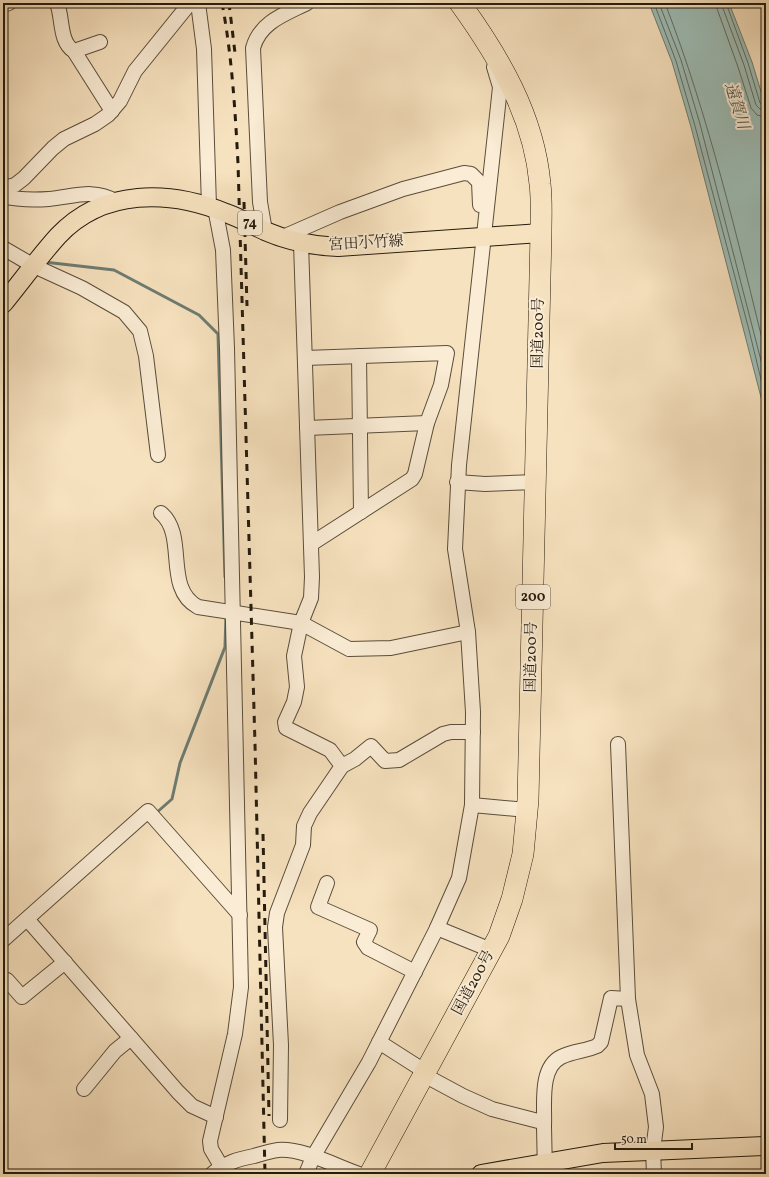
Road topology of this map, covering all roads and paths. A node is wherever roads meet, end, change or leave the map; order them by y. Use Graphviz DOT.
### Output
graph roads {
  1 [pos="9,3"];
  2 [pos="57,3"];
  3 [pos="190,3"];
  4 [pos="198,3"];
  5 [pos="307,3"];
  6 [pos="460,3"];
  7 [pos="3,5"];
  8 [pos="100,42"];
  9 [pos="488,44"];
  10 [pos="74,51"];
  11 [pos="112,111"];
  12 [pos="3,188"];
  13 [pos="3,196"];
  14 [pos="115,201"];
  15 [pos="212,207"];
  16 [pos="265,231"];
  17 [pos="541,233"];
  18 [pos="482,236"];
  19 [pos="283,237"];
  20 [pos="301,243"];
  21 [pos="3,248"];
  22 [pos="34,266"];
  23 [pos="3,304"];
  24 [pos="359,356"];
  25 [pos="305,358"];
  26 [pos="427,423"];
  27 [pos="360,425"];
  28 [pos="307,428"];
  29 [pos="158,455"];
  30 [pos="457,482"];
  31 [pos="536,482"];
  32 [pos="360,512"];
  33 [pos="161,513"];
  34 [pos="311,544"];
  35 [pos="234,612"];
  36 [pos="301,623"];
  37 [pos="468,632"];
  38 [pos="473,732"];
  39 [pos="618,744"];
  40 [pos="342,766"];
  41 [pos="472,806"];
  42 [pos="527,810"];
  43 [pos="327,883"];
  44 [pos="240,915"];
  45 [pos="28,919"];
  46 [pos="437,928"];
  47 [pos="3,940"];
  48 [pos="491,950"];
  49 [pos="65,962"];
  50 [pos="415,972"];
  51 [pos="7,980"];
  52 [pos="628,999"];
  53 [pos="131,1038"];
  54 [pos="379,1042"];
  55 [pos="425,1073"];
  56 [pos="84,1089"];
  57 [pos="216,1117"];
  58 [pos="280,1120"];
  59 [pos="544,1126"];
  60 [pos="766,1146"];
  61 [pos="655,1153"];
  62 [pos="313,1157"];
  63 [pos="545,1168"];
  64 [pos="217,1170"];
  65 [pos="306,1174"];
  66 [pos="359,1174"];
  67 [pos="370,1174"];
  68 [pos="481,1174"];
  69 [pos="651,1174"];
  70 [pos="654,1174"];
  1 -- 7 [label="street"];
  2 -- 10 [label="street"];
  3 -- 11 [label="street"];
  4 -- 15 [label="street"];
  5 -- 16 [label="street"];
  6 -- 9 [label="highway, 国道200号 / 200"];
  8 -- 10 [label="street"];
  9 -- 17 [label="highway, 国道200号 / 200"];
  9 -- 18 [label="street"];
  10 -- 11 [label="street"];
  11 -- 12 [label="street"];
  13 -- 14 [label="street"];
  14 -- 15 [label="main road, 宮田小竹線 / 74"];
  14 -- 22 [label="main road, 宮田小竹線 / 74"];
  15 -- 16 [label="main road, 宮田小竹線 / 74"];
  15 -- 35 [label="street"];
  16 -- 19 [label="main road, 宮田小竹線 / 74"];
  17 -- 18 [label="main road, 宮田小竹線 / 74"];
  17 -- 31 [label="highway, 国道200号 / 200"];
  18 -- 19 [label="street"];
  18 -- 20 [label="main road, 宮田小竹線 / 74"];
  18 -- 30 [label="street"];
  19 -- 20 [label="main road, 宮田小竹線 / 74"];
  20 -- 25 [label="street"];
  21 -- 22 [label="street"];
  22 -- 23 [label="main road, 宮田小竹線 / 74"];
  22 -- 29 [label="street"];
  24 -- 25 [label="street"];
  24 -- 26 [label="street"];
  24 -- 27 [label="street"];
  25 -- 28 [label="street"];
  26 -- 27 [label="street"];
  26 -- 32 [label="street"];
  27 -- 28 [label="street"];
  27 -- 32 [label="street"];
  28 -- 34 [label="street"];
  30 -- 31 [label="street"];
  30 -- 37 [label="street"];
  31 -- 42 [label="highway, 国道200号 / 200"];
  32 -- 34 [label="street"];
  33 -- 35 [label="street"];
  34 -- 36 [label="street"];
  35 -- 36 [label="street"];
  35 -- 44 [label="street"];
  36 -- 37 [label="street"];
  36 -- 40 [label="street"];
  37 -- 38 [label="street"];
  38 -- 40 [label="street"];
  38 -- 41 [label="street"];
  39 -- 52 [label="street"];
  40 -- 58 [label="street"];
  41 -- 42 [label="street"];
  41 -- 46 [label="street"];
  42 -- 48 [label="highway, 国道200号 / 200"];
  43 -- 50 [label="street"];
  44 -- 45 [label="street"];
  44 -- 57 [label="street"];
  45 -- 47 [label="street"];
  45 -- 49 [label="street"];
  46 -- 48 [label="street"];
  46 -- 50 [label="street"];
  48 -- 55 [label="highway, 国道200号 / 200"];
  49 -- 51 [label="street"];
  49 -- 53 [label="street"];
  50 -- 54 [label="street"];
  52 -- 59 [label="street"];
  52 -- 61 [label="street"];
  53 -- 56 [label="street"];
  53 -- 57 [label="street"];
  54 -- 55 [label="street"];
  54 -- 62 [label="street"];
  55 -- 59 [label="street"];
  55 -- 67 [label="highway, 国道200号 / 200"];
  57 -- 64 [label="street"];
  59 -- 63 [label="street"];
  60 -- 61 [label="main road"];
  61 -- 63 [label="main road"];
  61 -- 69 [label="street"];
  61 -- 70 [label="street"];
  62 -- 64 [label="street"];
  62 -- 65 [label="street"];
  62 -- 66 [label="street"];
  63 -- 68 [label="main road"];
}
